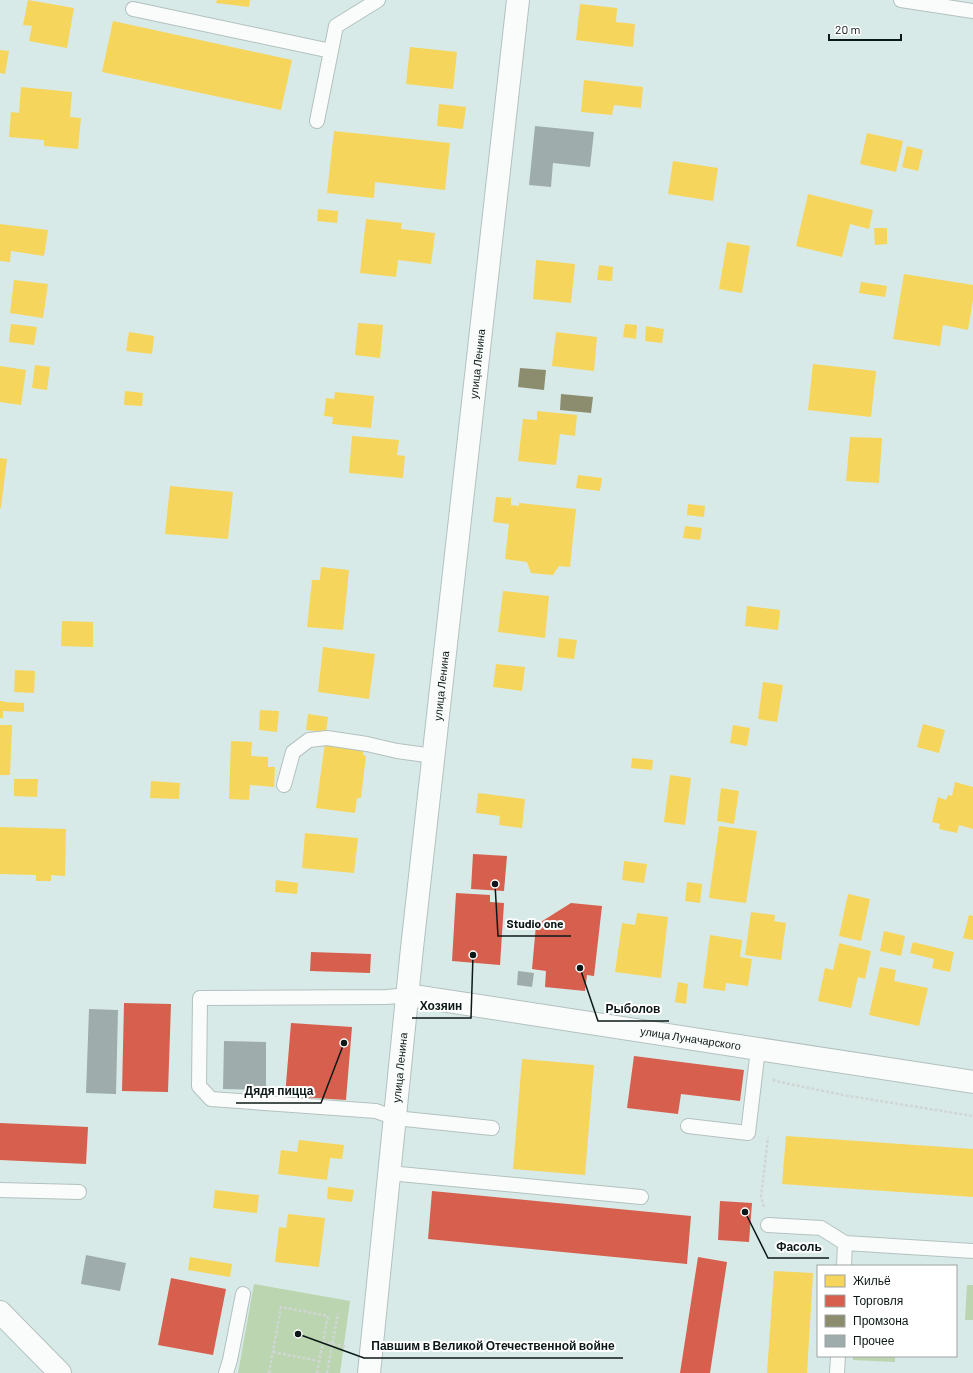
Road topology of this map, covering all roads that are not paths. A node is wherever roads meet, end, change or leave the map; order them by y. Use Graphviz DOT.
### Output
graph roads {
  1 [pos="378,0"];
  2 [pos="518,0"];
  3 [pos="901,0"];
  4 [pos="133,9"];
  5 [pos="973,11"];
  6 [pos="331,51"];
  7 [pos="317,121"];
  8 [pos="434,756"];
  9 [pos="284,785"];
  10 [pos="408,995"];
  11 [pos="757,1058"];
  12 [pos="973,1082"];
  13 [pos="395,1118"];
  14 [pos="688,1126"];
  15 [pos="492,1128"];
  16 [pos="389,1173"];
  17 [pos="0,1190"];
  18 [pos="79,1192"];
  19 [pos="641,1197"];
  20 [pos="768,1225"];
  21 [pos="845,1243"];
  22 [pos="973,1251"];
  23 [pos="844,1265"];
  24 [pos="242,1294"];
  25 [pos="0,1312"];
  26 [pos="838,1357"];
  27 [pos="60,1373"];
  28 [pos="226,1373"];
  29 [pos="369,1373"];
  30 [pos="837,1373"];
  1 -- 6 [label="lane"];
  2 -- 8 [label="main road, улица Ленина"];
  3 -- 5 [label="lane"];
  4 -- 6 [label="lane"];
  6 -- 7 [label="lane"];
  8 -- 9 [label="lane"];
  8 -- 10 [label="main road, улица Ленина"];
  10 -- 11 [label="main road, улица Луначарского"];
  10 -- 13 [label="main road, улица Ленина"];
  10 -- 13 [label="lane"];
  11 -- 12 [label="main road, улица Луначарского"];
  11 -- 14 [label="lane"];
  13 -- 15 [label="lane"];
  13 -- 16 [label="main road, улица Ленина"];
  16 -- 19 [label="lane"];
  16 -- 29 [label="main road, улица Ленина"];
  17 -- 18 [label="lane"];
  20 -- 21 [label="lane"];
  21 -- 22 [label="lane"];
  21 -- 23 [label="lane"];
  24 -- 28 [label="lane"];
  25 -- 27 [label="main road"];
  26 -- 30 [label="lane"];
}
